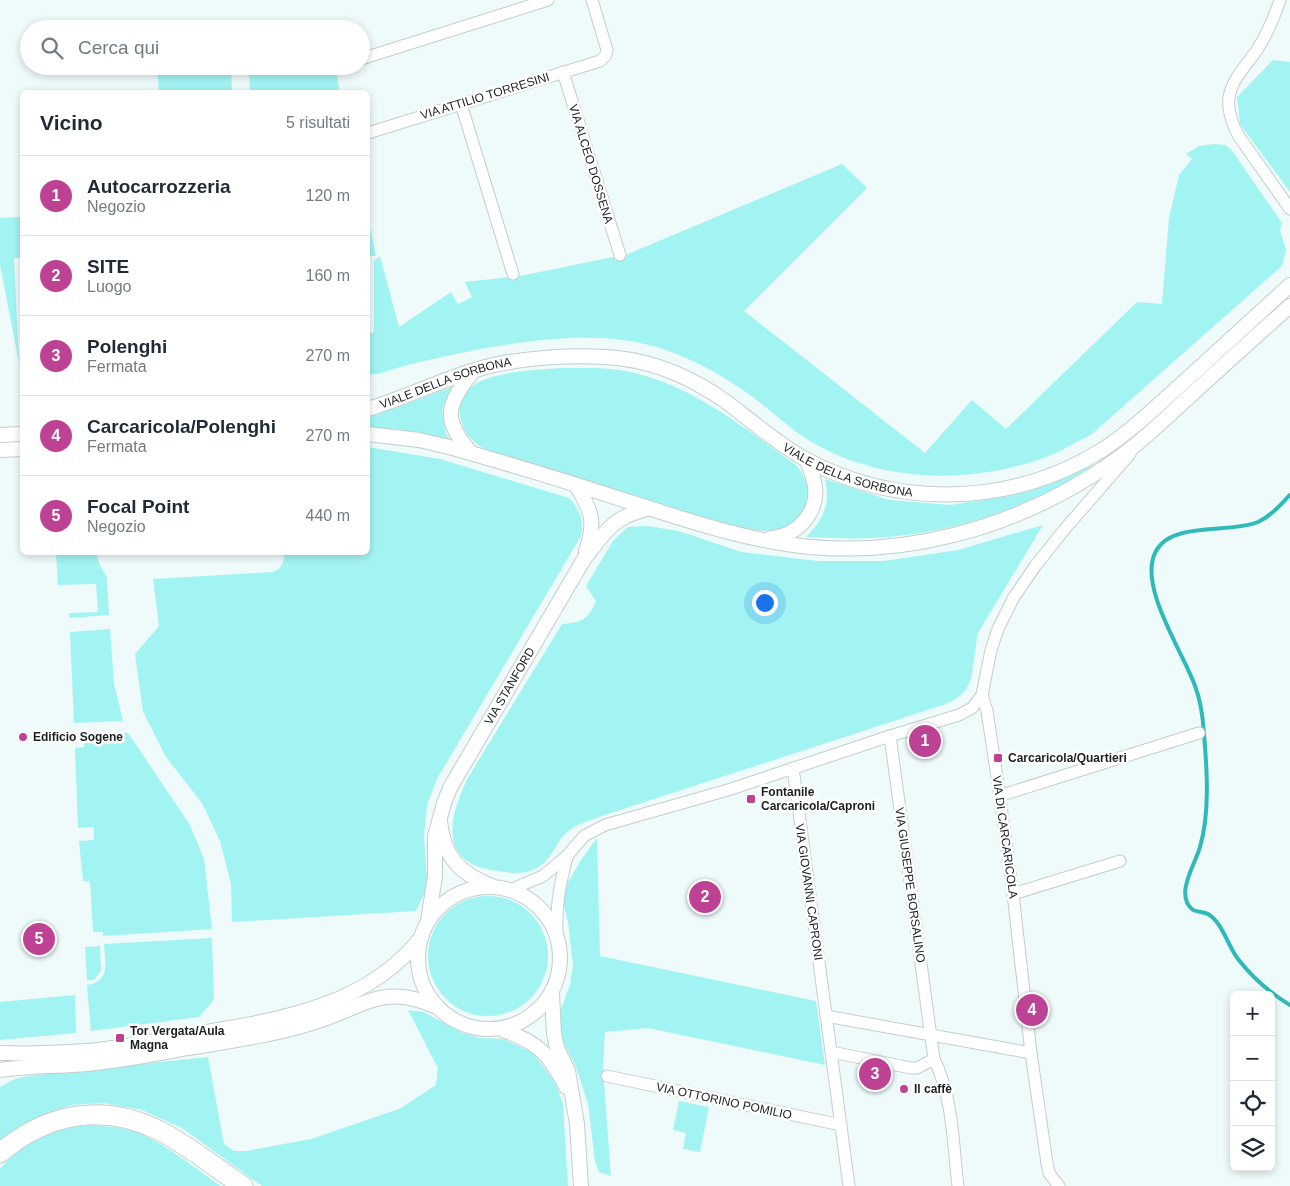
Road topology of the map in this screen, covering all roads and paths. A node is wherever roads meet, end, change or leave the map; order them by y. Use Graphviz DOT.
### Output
graph roads {
  1 [pos="548,0"];
  2 [pos="592,0"];
  3 [pos="1280,0"];
  4 [pos="370,56"];
  5 [pos="563,72"];
  6 [pos="460,104"];
  7 [pos="370,132"];
  8 [pos="1290,209"];
  9 [pos="620,255"];
  10 [pos="513,274"];
  11 [pos="1290,285"];
  12 [pos="1290,306"];
  13 [pos="473,371"];
  14 [pos="370,408"];
  15 [pos="20,434"];
  16 [pos="370,434"];
  17 [pos="1148,434"];
  18 [pos="0,435"];
  19 [pos="20,448"];
  20 [pos="0,450"];
  21 [pos="471,453"];
  22 [pos="807,460"];
  23 [pos="576,485"];
  24 [pos="650,508"];
  25 [pos="755,538"];
  26 [pos="584,559"];
  27 [pos="982,695"];
  28 [pos="1198,733"];
  29 [pos="890,736"];
  30 [pos="793,768"];
  31 [pos="999,796"];
  32 [pos="440,816"];
  33 [pos="567,856"];
  34 [pos="1120,861"];
  35 [pos="493,886"];
  36 [pos="510,890"];
  37 [pos="1013,894"];
  38 [pos="428,921"];
  39 [pos="422,936"];
  40 [pos="557,937"];
  41 [pos="552,993"];
  42 [pos="437,1007"];
  43 [pos="826,1016"];
  44 [pos="503,1030"];
  45 [pos="931,1034"];
  46 [pos="831,1052"];
  47 [pos="1031,1053"];
  48 [pos="0,1054"];
  49 [pos="934,1059"];
  50 [pos="0,1070"];
  51 [pos="606,1076"];
  52 [pos="573,1101"];
  53 [pos="841,1125"];
  54 [pos="0,1153"];
  55 [pos="243,1186"];
  56 [pos="582,1186"];
  57 [pos="849,1186"];
  58 [pos="958,1186"];
  59 [pos="1059,1186"];
  1 -- 4 [label="street"];
  2 -- 5 [label="street, VIA ATTILIO TORRESINI"];
  3 -- 8 [label="street"];
  5 -- 6 [label="street, VIA ATTILIO TORRESINI"];
  5 -- 9 [label="street, VIA ALCEO DOSSENA"];
  6 -- 7 [label="street, VIA ATTILIO TORRESINI"];
  6 -- 10 [label="street"];
  11 -- 22 [label="street, VIALE DELLA SORBONA"];
  12 -- 17 [label="street"];
  13 -- 14 [label="street, VIALE DELLA SORBONA"];
  13 -- 21 [label="street"];
  13 -- 22 [label="street, VIALE DELLA SORBONA"];
  15 -- 18 [label="street"];
  16 -- 21 [label="street"];
  17 -- 25 [label="street"];
  17 -- 27 [label="street, VIA DI CARCARICOLA"];
  19 -- 20 [label="street"];
  21 -- 23 [label="street"];
  22 -- 25 [label="street"];
  23 -- 24 [label="street"];
  23 -- 26 [label="street, VIA STANFORD"];
  24 -- 25 [label="street"];
  24 -- 26 [label="street, VIA STANFORD"];
  26 -- 32 [label="street, VIA STANFORD"];
  27 -- 29 [label="street"];
  27 -- 31 [label="street, VIA DI CARCARICOLA"];
  28 -- 31 [label="street"];
  29 -- 30 [label="street"];
  29 -- 45 [label="street, VIA GIUSEPPE BORSALINO"];
  30 -- 33 [label="street"];
  30 -- 43 [label="street, VIA GIOVANNI CAPRONI"];
  31 -- 37 [label="street, VIA DI CARCARICOLA"];
  32 -- 35 [label="street"];
  32 -- 38 [label="street, VIA STANFORD"];
  33 -- 36 [label="street"];
  33 -- 40 [label="street"];
  34 -- 37 [label="street"];
  35 -- 36 [label="street"];
  35 -- 38 [label="street"];
  36 -- 40 [label="street"];
  37 -- 47 [label="street, VIA DI CARCARICOLA"];
  38 -- 39 [label="street"];
  39 -- 42 [label="street"];
  39 -- 48 [label="street"];
  40 -- 41 [label="street"];
  41 -- 44 [label="street"];
  41 -- 52 [label="street"];
  42 -- 44 [label="street"];
  42 -- 50 [label="street"];
  43 -- 45 [label="street"];
  43 -- 46 [label="street, VIA GIOVANNI CAPRONI"];
  44 -- 52 [label="street"];
  45 -- 47 [label="street"];
  45 -- 49 [label="street, VIA GIUSEPPE BORSALINO"];
  46 -- 49 [label="street"];
  46 -- 53 [label="street"];
  47 -- 59 [label="street, VIA DI CARCARICOLA"];
  49 -- 58 [label="street"];
  51 -- 53 [label="street, VIA OTTORINO POMILIO"];
  52 -- 56 [label="street"];
  53 -- 57 [label="street"];
  54 -- 55 [label="highway"];
}
